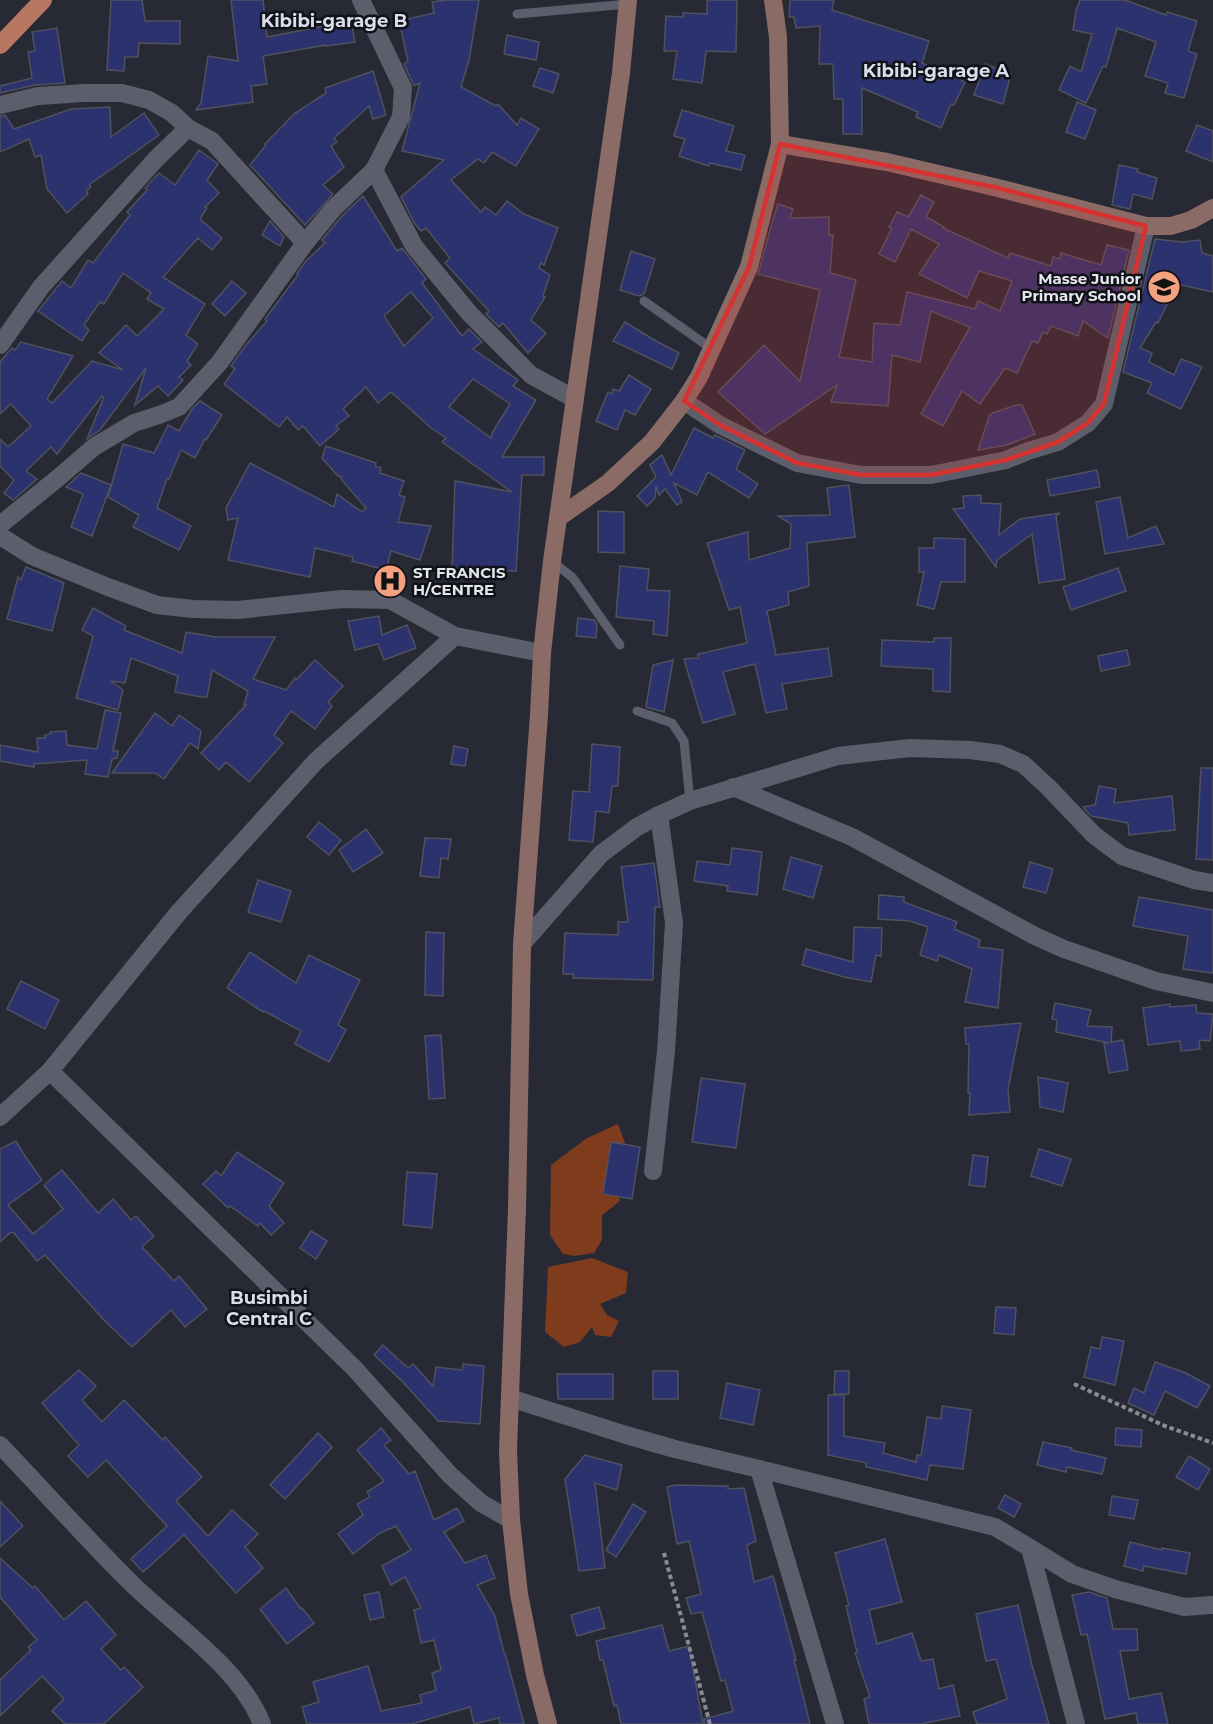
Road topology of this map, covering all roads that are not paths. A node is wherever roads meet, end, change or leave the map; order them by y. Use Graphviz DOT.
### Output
graph roads {
  1 [pos="43,0"];
  2 [pos="361,0"];
  3 [pos="773,0"];
  4 [pos="628,2"];
  5 [pos="517,14"];
  6 [pos="0,45"];
  7 [pos="0,105"];
  8 [pos="188,128"];
  9 [pos="780,144"];
  10 [pos="374,170"];
  11 [pos="1213,208"];
  12 [pos="1146,226"];
  13 [pos="305,243"];
  14 [pos="644,301"];
  15 [pos="0,345"];
  16 [pos="712,349"];
  17 [pos="574,399"];
  18 [pos="684,400"];
  19 [pos="558,518"];
  20 [pos="0,525"];
  21 [pos="0,536"];
  22 [pos="552,561"];
  23 [pos="455,636"];
  24 [pos="620,645"];
  25 [pos="542,653"];
  26 [pos="637,711"];
  27 [pos="733,787"];
  28 [pos="690,801"];
  29 [pos="659,815"];
  30 [pos="1213,883"];
  31 [pos="522,944"];
  32 [pos="1213,993"];
  33 [pos="50,1071"];
  34 [pos="0,1117"];
  35 [pos="653,1171"];
  36 [pos="510,1398"];
  37 [pos="0,1445"];
  38 [pos="759,1469"];
  39 [pos="511,1520"];
  40 [pos="1030,1548"];
  41 [pos="1213,1605"];
  42 [pos="262,1724"];
  43 [pos="548,1724"];
  44 [pos="835,1724"];
  45 [pos="1076,1724"];
  1 -- 6 [label="main road"];
  2 -- 10 [label="street"];
  3 -- 9 [label="main road"];
  4 -- 5 [label="lane"];
  4 -- 17 [label="main road"];
  7 -- 8 [label="street"];
  8 -- 13 [label="street"];
  8 -- 15 [label="street"];
  9 -- 12 [label="main road"];
  9 -- 16 [label="main road"];
  10 -- 13 [label="street"];
  10 -- 17 [label="street"];
  11 -- 12 [label="main road"];
  12 -- 18 [label="street"];
  13 -- 20 [label="street"];
  14 -- 16 [label="lane"];
  16 -- 18 [label="main road"];
  17 -- 19 [label="main road"];
  18 -- 19 [label="main road"];
  19 -- 22 [label="main road"];
  21 -- 23 [label="street"];
  22 -- 24 [label="lane"];
  22 -- 25 [label="main road"];
  23 -- 25 [label="street"];
  23 -- 33 [label="street"];
  25 -- 31 [label="main road"];
  26 -- 28 [label="lane"];
  27 -- 28 [label="street"];
  27 -- 30 [label="street"];
  27 -- 32 [label="street"];
  28 -- 29 [label="street"];
  29 -- 31 [label="street"];
  29 -- 35 [label="street"];
  31 -- 36 [label="main road"];
  33 -- 34 [label="street"];
  33 -- 39 [label="street"];
  36 -- 38 [label="street"];
  36 -- 39 [label="main road"];
  37 -- 42 [label="street"];
  38 -- 40 [label="street"];
  38 -- 44 [label="street"];
  39 -- 43 [label="main road"];
  40 -- 41 [label="street"];
  40 -- 45 [label="street"];
}
